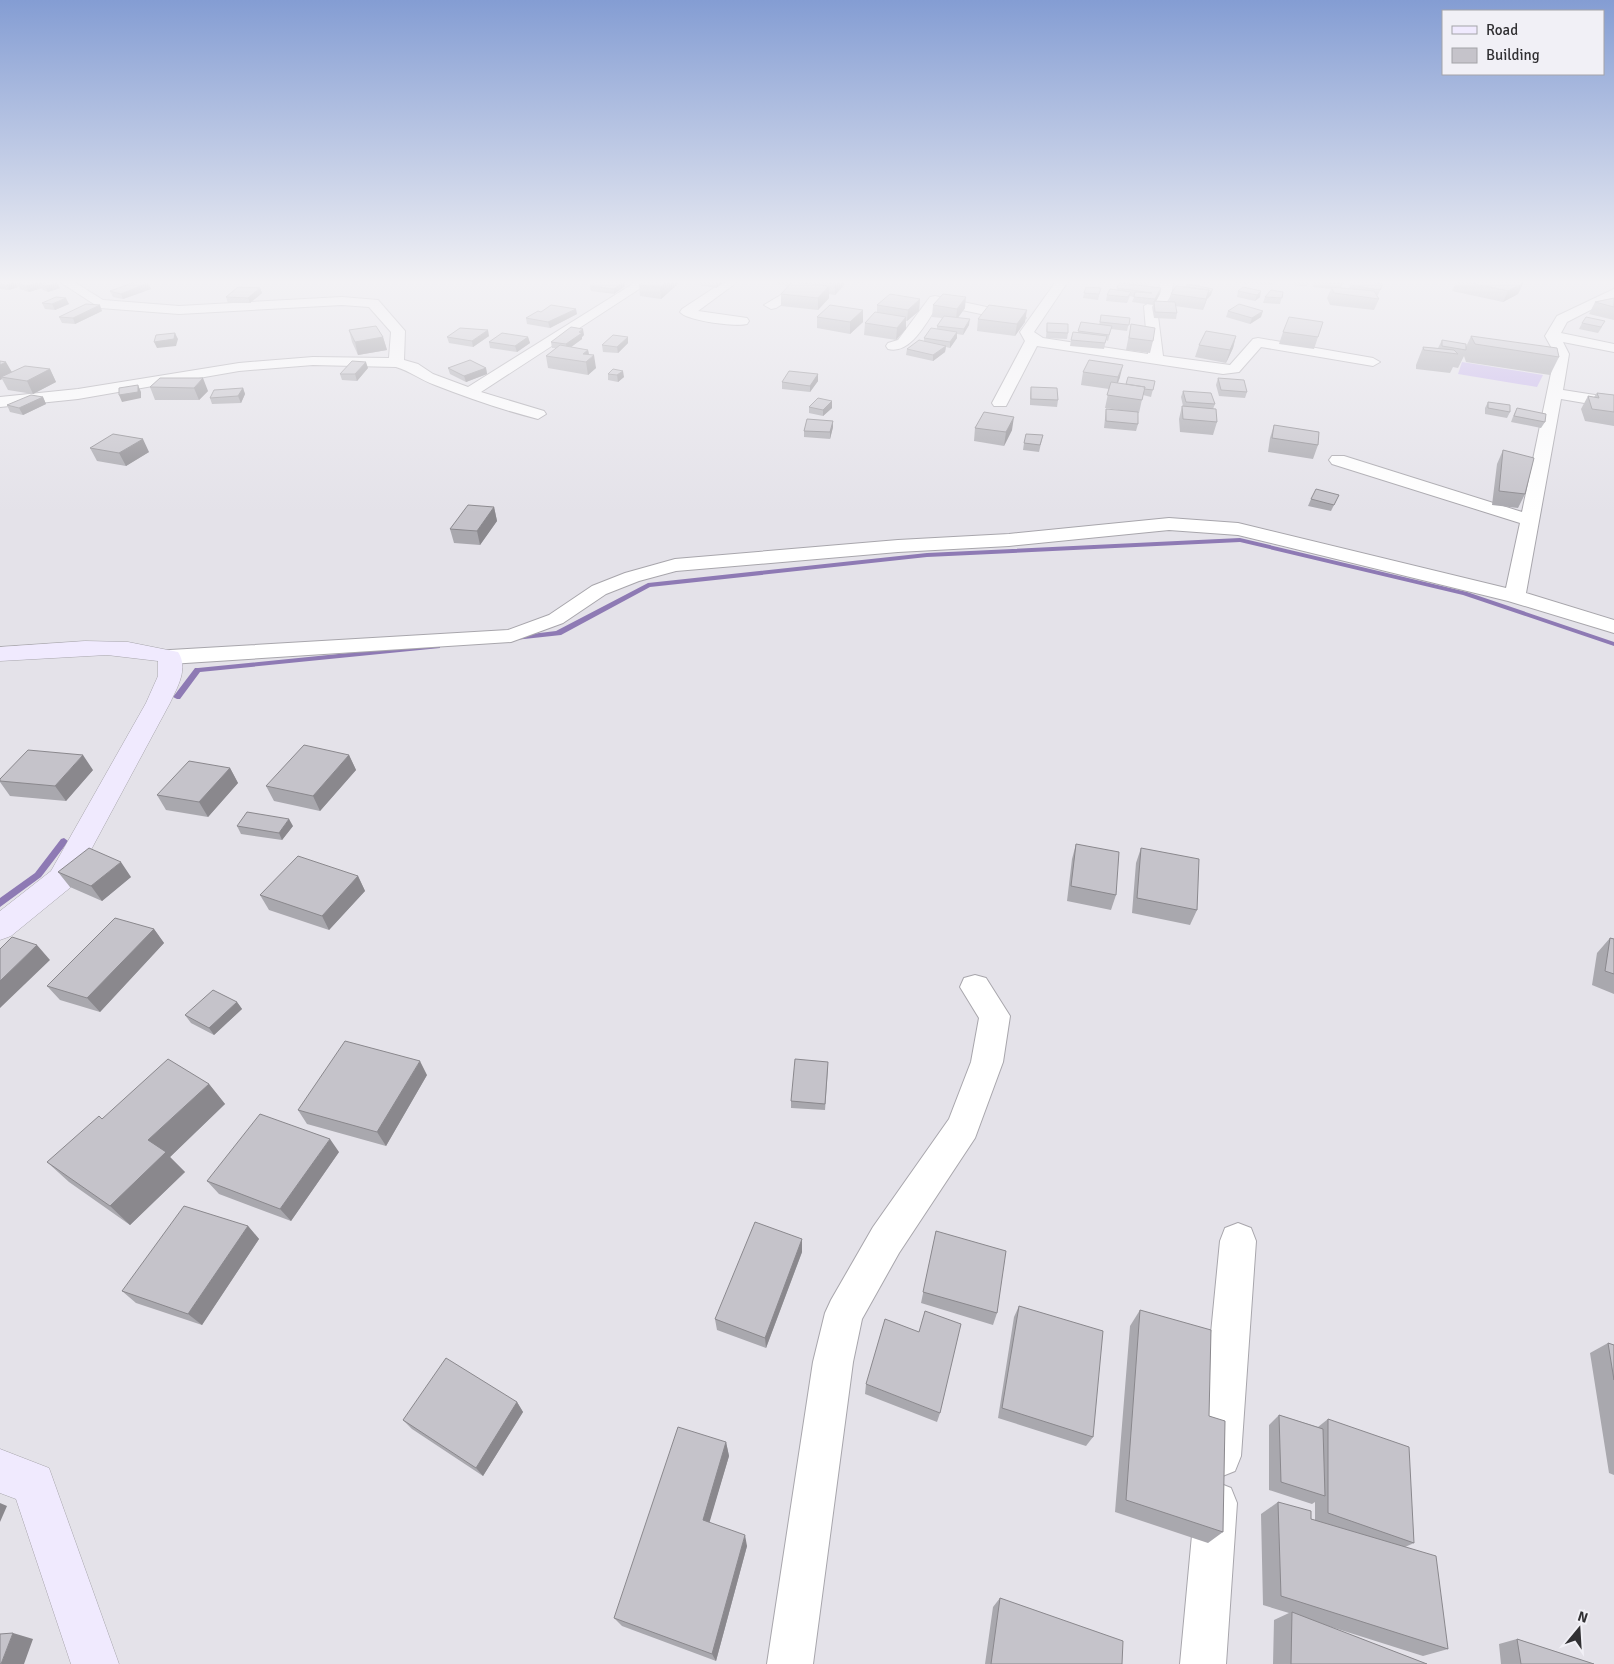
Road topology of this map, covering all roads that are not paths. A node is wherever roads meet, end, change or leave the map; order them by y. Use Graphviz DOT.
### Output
graph roads {
  1 [pos="396,358"];
  2 [pos="525,358"];
  3 [pos="1023,358"];
  4 [pos="1140,358"];
  5 [pos="1244,358"];
  6 [pos="1348,358"];
  7 [pos="1561,358"];
  8 [pos="1155,360"];
  9 [pos="1373,362"];
  10 [pos="396,363"];
  11 [pos="469,393"];
  12 [pos="1554,393"];
  13 [pos="0,402"];
  14 [pos="1000,403"];
  15 [pos="1614,403"];
  16 [pos="538,414"];
  17 [pos="1338,460"];
  18 [pos="1530,520"];
  19 [pos="1515,596"];
  20 [pos="1614,626"];
  21 [pos="0,654"];
  22 [pos="170,657"];
  23 [pos="0,928"];
  24 [pos="975,987"];
  25 [pos="1238,1241"];
  26 [pos="0,1471"];
  27 [pos="95,1664"];
  28 [pos="790,1664"];
  29 [pos="1203,1664"];
  1 -- 10 [label="street"];
  2 -- 11 [label="street"];
  3 -- 14 [label="street"];
  4 -- 8 [label="street"];
  5 -- 8 [label="street"];
  6 -- 9 [label="street"];
  7 -- 12 [label="street"];
  10 -- 11 [label="street"];
  10 -- 13 [label="street"];
  11 -- 16 [label="street"];
  12 -- 15 [label="street"];
  12 -- 18 [label="street"];
  17 -- 18 [label="street"];
  18 -- 19 [label="street"];
  19 -- 20 [label="street"];
  19 -- 22 [label="street"];
  21 -- 22 [label="street"];
  22 -- 23 [label="street"];
  24 -- 28 [label="street"];
  25 -- 29 [label="street"];
  26 -- 27 [label="street"];
}
